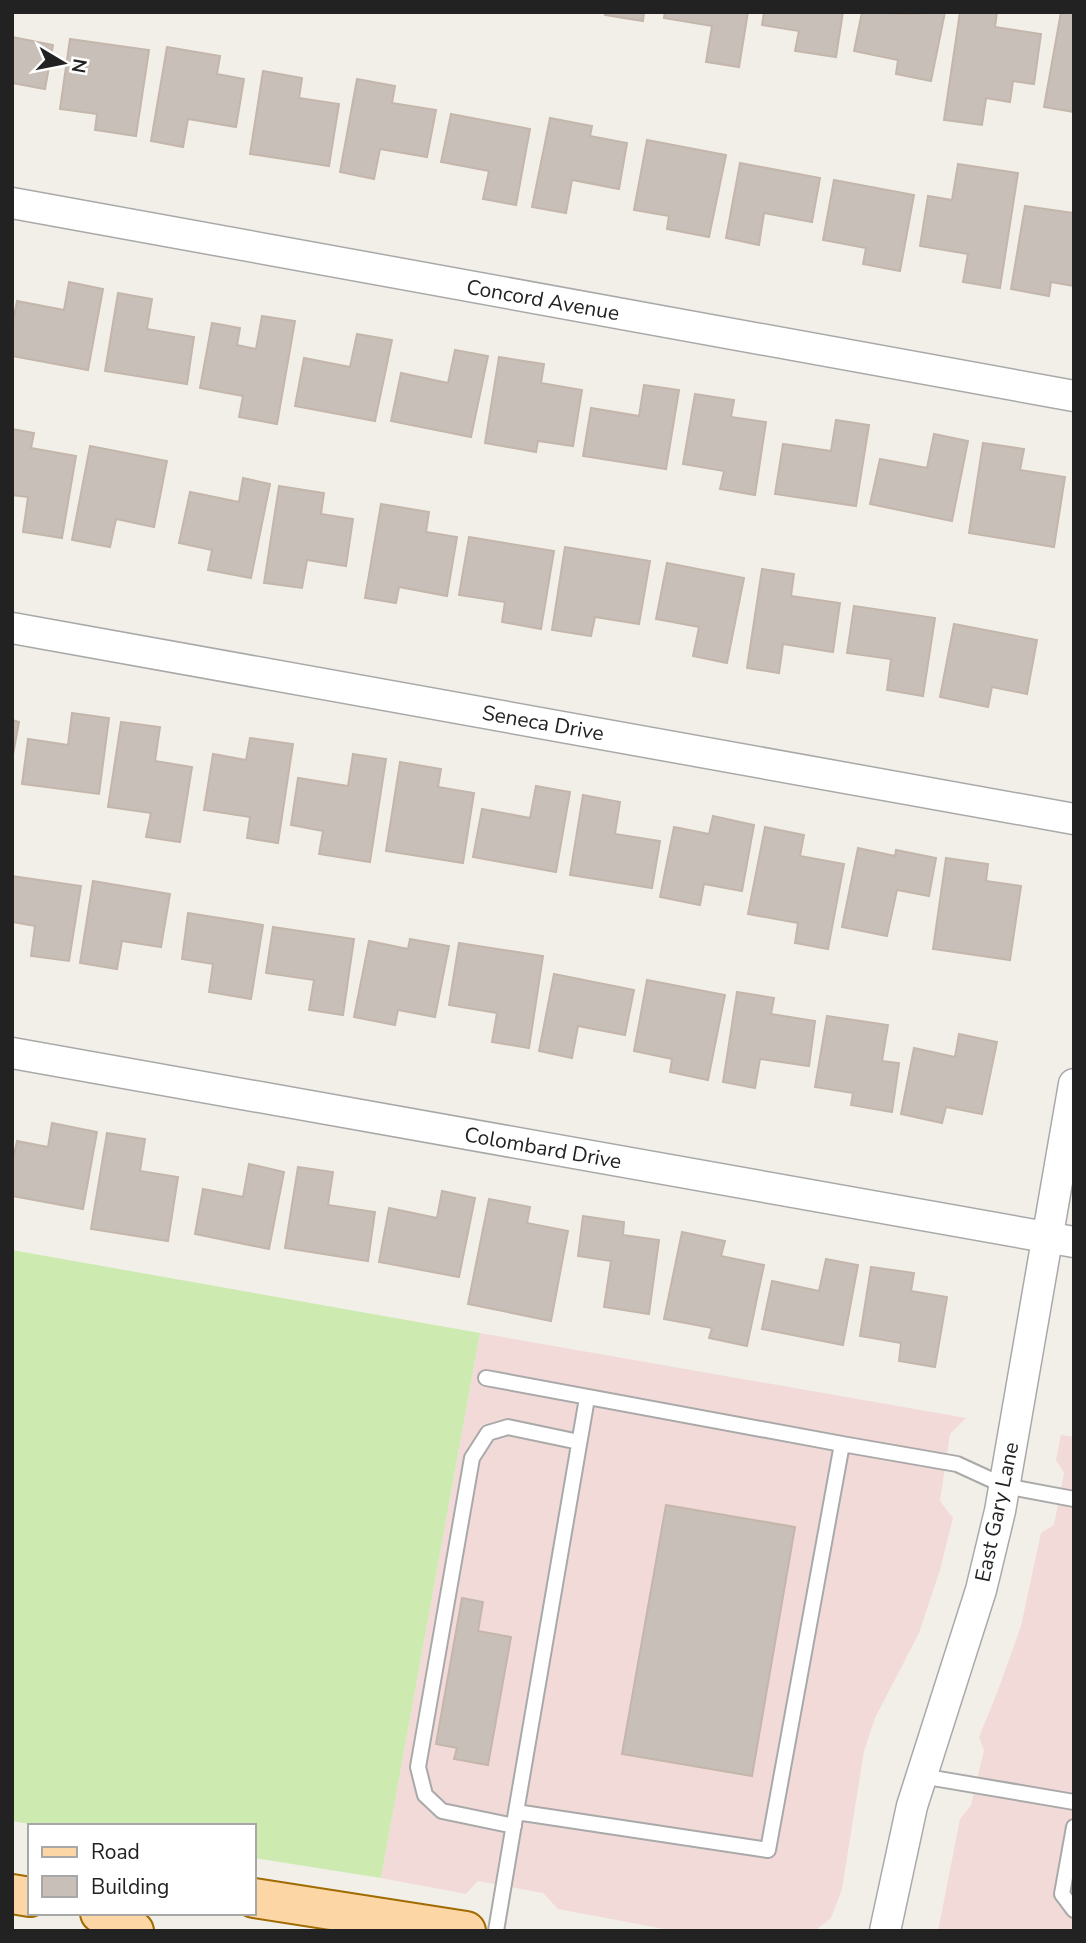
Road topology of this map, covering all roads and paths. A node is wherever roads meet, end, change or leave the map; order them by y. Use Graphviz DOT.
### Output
graph roads {
  1 [pos="12,204"];
  2 [pos="1074,396"];
  3 [pos="12,628"];
  4 [pos="1074,819"];
  5 [pos="12,1053"];
  6 [pos="1074,1084"];
  7 [pos="1060,1240"];
  8 [pos="486,1378"];
  9 [pos="587,1398"];
  10 [pos="579,1442"];
  11 [pos="842,1444"];
  12 [pos="1005,1486"];
  13 [pos="1074,1499"];
  14 [pos="921,1776"];
  15 [pos="1074,1802"];
  16 [pos="515,1819"];
  17 [pos="1074,1827"];
  18 [pos="256,1898"];
  19 [pos="1074,1910"];
  20 [pos="104,1915"];
  21 [pos="134,1931"];
  22 [pos="466,1931"];
  23 [pos="496,1931"];
  24 [pos="885,1931"];
  1 -- 2 [label="street, Concord Avenue"];
  3 -- 4 [label="street, Seneca Drive"];
  5 -- 7 [label="street, Colombard Drive"];
  6 -- 7 [label="street, East Gary Lane"];
  7 -- 12 [label="street, East Gary Lane"];
  8 -- 9 [label="lane"];
  9 -- 10 [label="lane"];
  9 -- 11 [label="lane"];
  10 -- 16 [label="lane"];
  10 -- 16 [label="lane"];
  11 -- 12 [label="lane"];
  11 -- 16 [label="lane"];
  12 -- 13 [label="lane"];
  12 -- 14 [label="street, East Gary Lane"];
  14 -- 15 [label="lane"];
  14 -- 24 [label="street, East Gary Lane"];
  16 -- 23 [label="lane"];
  17 -- 19 [label="lane"];
  18 -- 22 [label="main road"];
  20 -- 21 [label="main road"];
}
